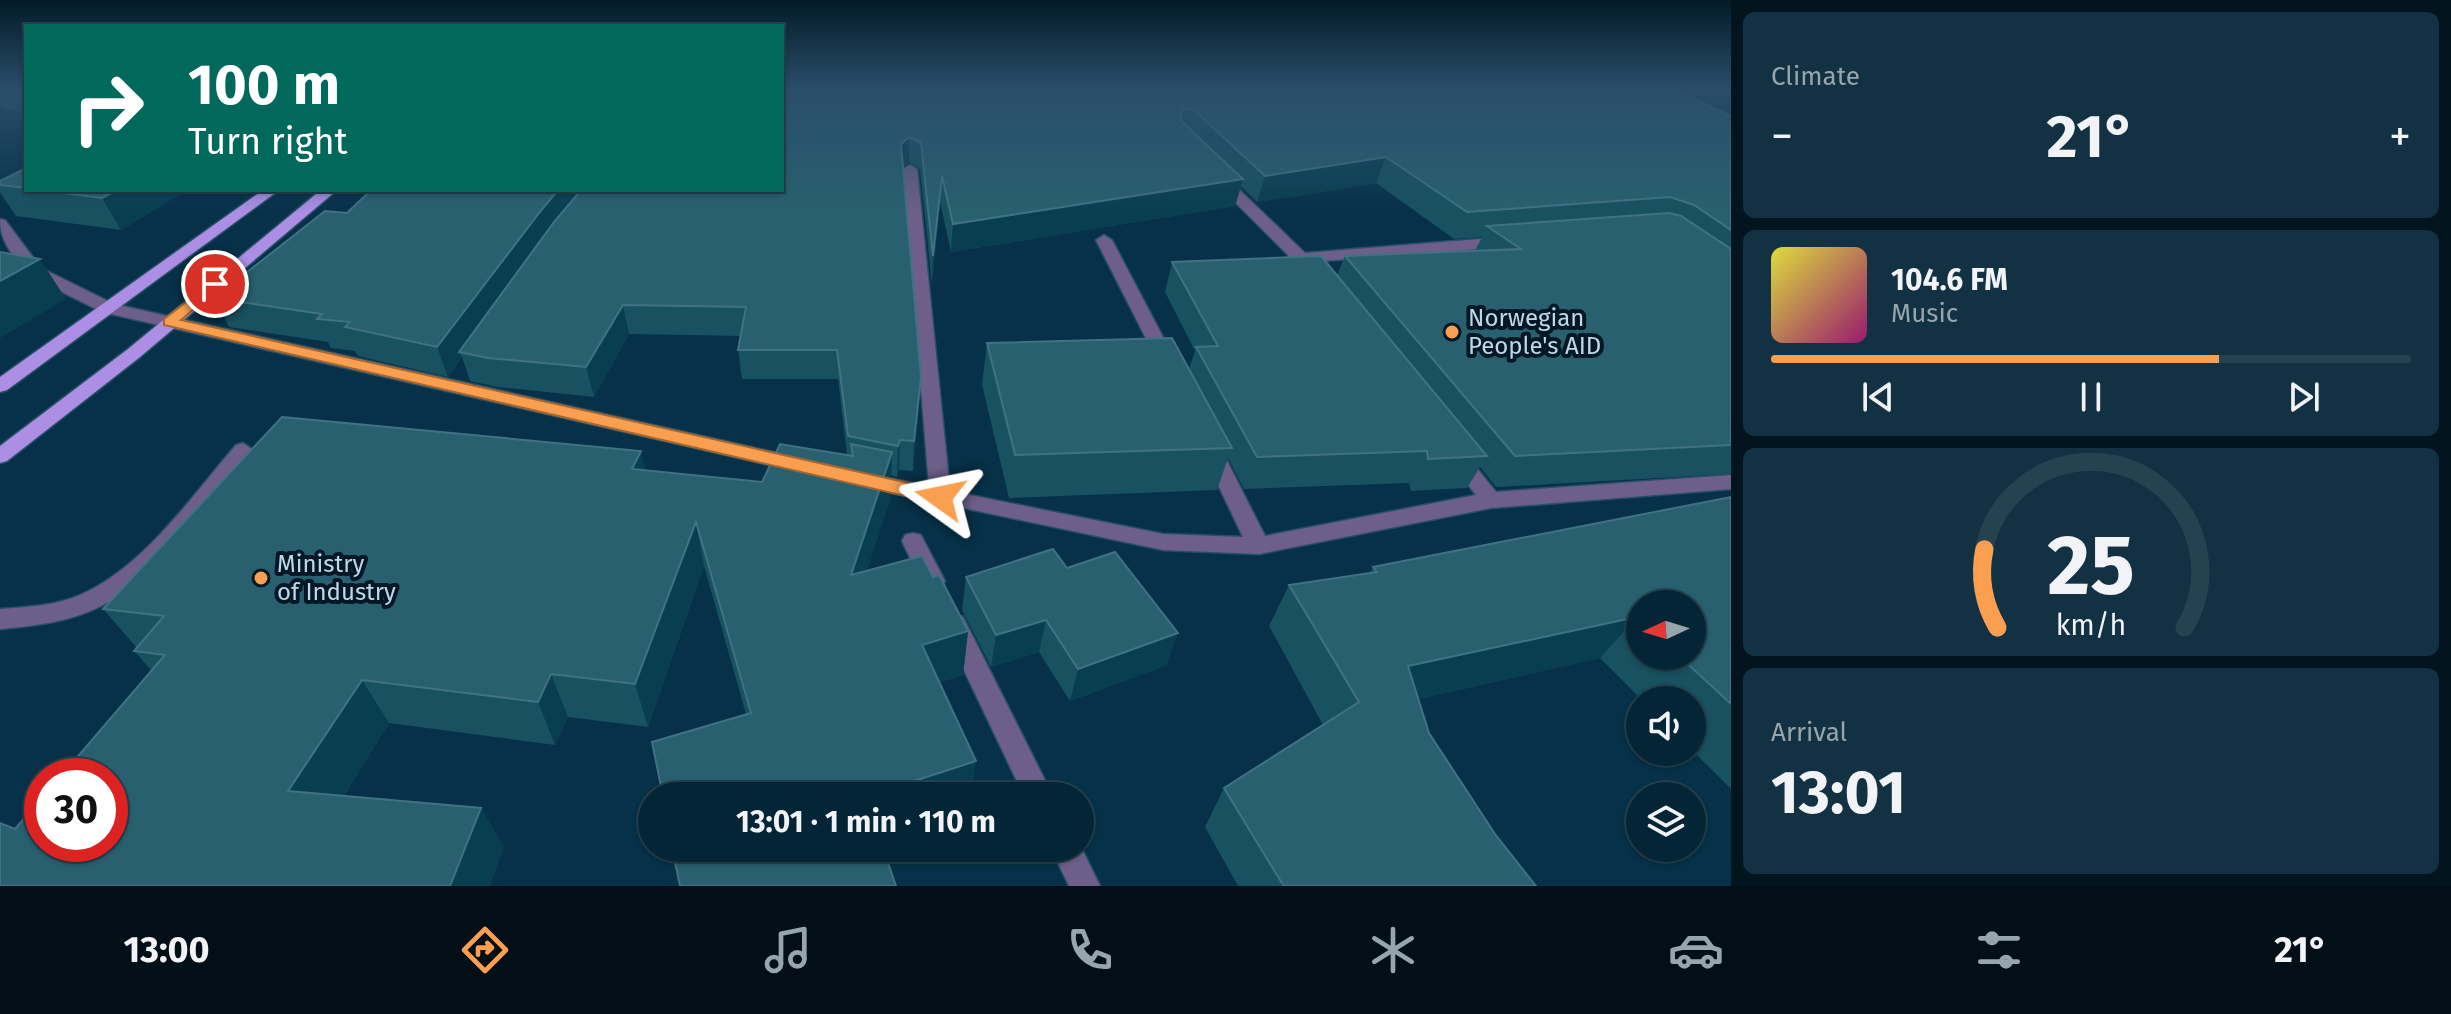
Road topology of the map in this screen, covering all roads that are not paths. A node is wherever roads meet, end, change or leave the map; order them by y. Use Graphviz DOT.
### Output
graph roads {
  1 [pos="910,169"];
  2 [pos="1213,172"];
  3 [pos="269,192"];
  4 [pos="328,192"];
  5 [pos="0,223"];
  6 [pos="1104,240"];
  7 [pos="1524,241"];
  8 [pos="1301,258"];
  9 [pos="1319,280"];
  10 [pos="108,308"];
  11 [pos="169,322"];
  12 [pos="1175,379"];
  13 [pos="0,386"];
  14 [pos="1203,434"];
  15 [pos="1443,439"];
  16 [pos="243,450"];
  17 [pos="0,456"];
  18 [pos="816,469"];
  19 [pos="845,476"];
  20 [pos="1731,482"];
  21 [pos="940,497"];
  22 [pos="1491,500"];
  23 [pos="913,541"];
  24 [pos="1259,546"];
  25 [pos="0,619"];
  26 [pos="1032,782"];
  27 [pos="1073,862"];
  28 [pos="1085,886"];
  1 -- 21 [label="street"];
  2 -- 8 [label="street"];
  3 -- 10 [label="main road"];
  4 -- 11 [label="main road"];
  5 -- 10 [label="street"];
  6 -- 12 [label="street"];
  7 -- 8 [label="street"];
  8 -- 9 [label="street"];
  10 -- 11 [label="street"];
  10 -- 13 [label="main road"];
  11 -- 17 [label="main road"];
  11 -- 18 [label="street"];
  14 -- 24 [label="street"];
  15 -- 22 [label="street"];
  16 -- 25 [label="street"];
  19 -- 21 [label="street"];
  20 -- 22 [label="street"];
  21 -- 24 [label="street"];
  22 -- 24 [label="street"];
  23 -- 26 [label="street"];
  27 -- 28 [label="street"];
}
